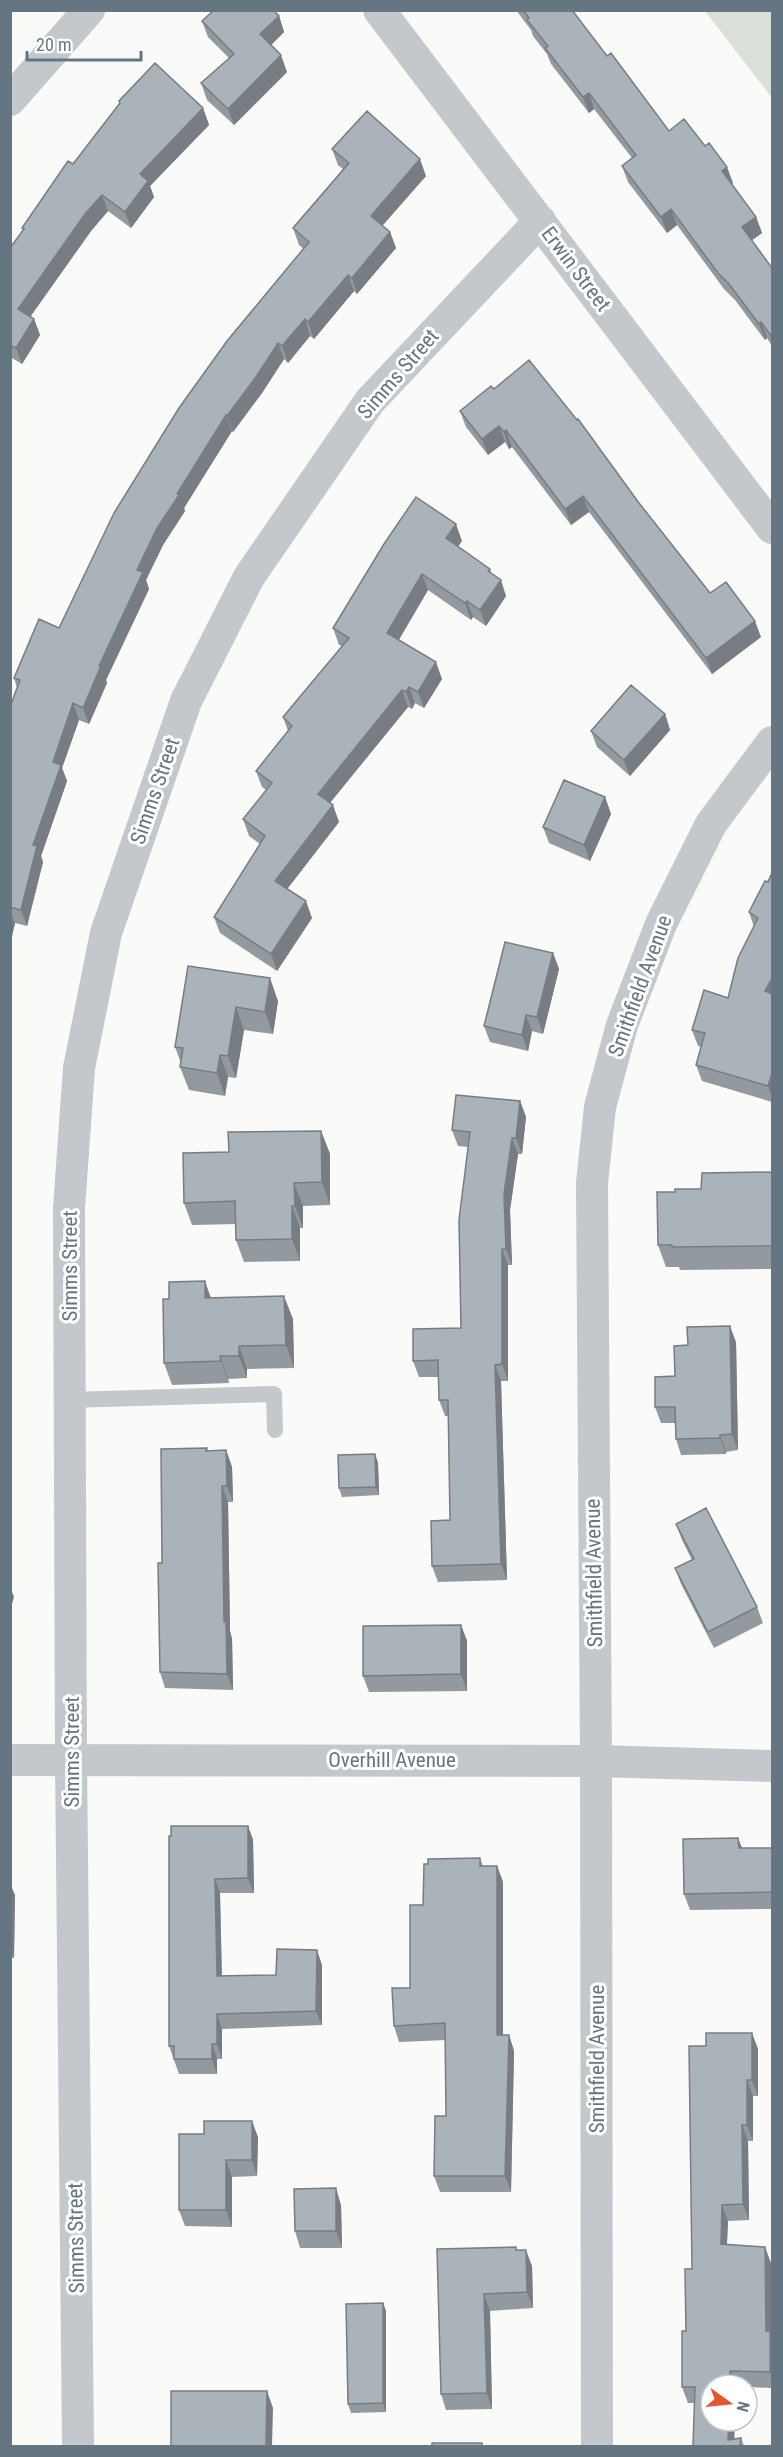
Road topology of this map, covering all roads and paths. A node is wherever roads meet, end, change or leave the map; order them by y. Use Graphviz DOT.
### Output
graph roads {
  1 [pos="89,10"];
  2 [pos="379,10"];
  3 [pos="10,100"];
  4 [pos="540,221"];
  5 [pos="772,528"];
  6 [pos="772,742"];
  7 [pos="70,1400"];
  8 [pos="275,1430"];
  9 [pos="71,1759"];
  10 [pos="10,1761"];
  11 [pos="596,1761"];
  12 [pos="772,1766"];
  13 [pos="78,2446"];
  14 [pos="597,2446"];
  1 -- 3 [label="street"];
  2 -- 4 [label="street, Erwin Street"];
  4 -- 5 [label="street, Erwin Street"];
  4 -- 7 [label="street, Simms Street"];
  6 -- 11 [label="street, Smithfield Avenue"];
  7 -- 8 [label="lane"];
  7 -- 9 [label="street, Simms Street"];
  9 -- 10 [label="street, Overhill Avenue"];
  9 -- 11 [label="street, Overhill Avenue"];
  9 -- 13 [label="street, Simms Street"];
  11 -- 12 [label="street, Overhill Avenue"];
  11 -- 14 [label="street, Smithfield Avenue"];
}
